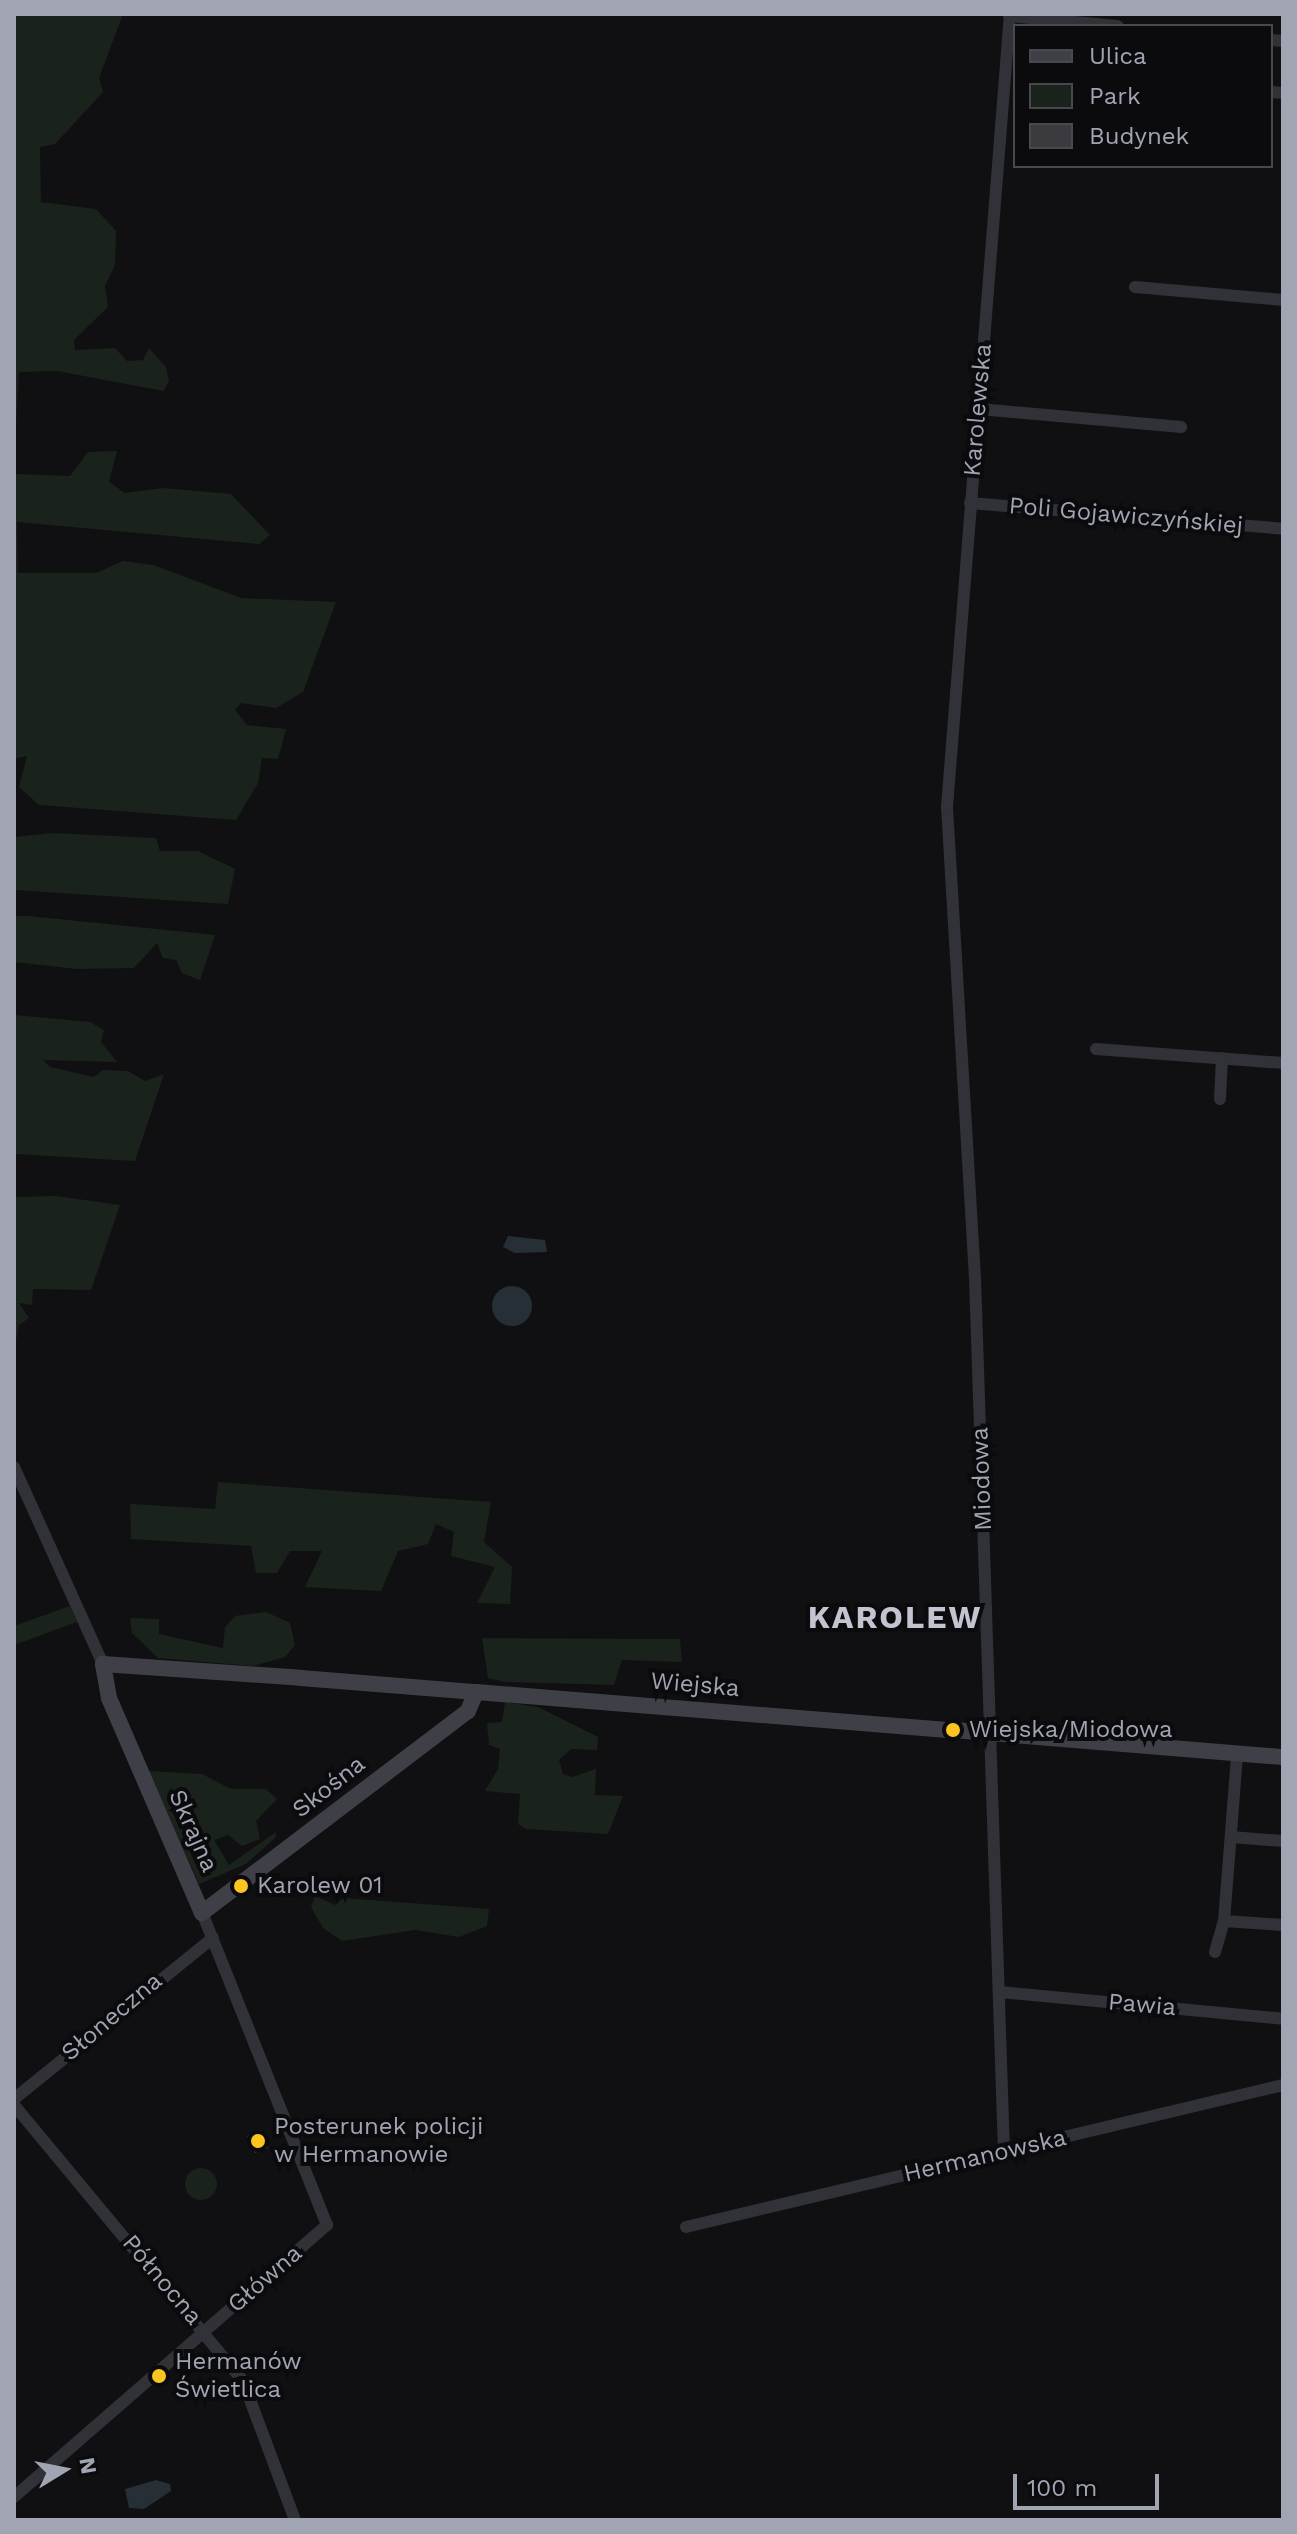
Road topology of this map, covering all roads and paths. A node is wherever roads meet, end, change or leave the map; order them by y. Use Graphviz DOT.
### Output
graph roads {
  1 [pos="1010,15"];
  2 [pos="1098,24"];
  3 [pos="1135,287"];
  4 [pos="1283,300"];
  5 [pos="979,409"];
  6 [pos="1181,427"];
  7 [pos="970,503"];
  8 [pos="1283,529"];
  9 [pos="947,807"];
  10 [pos="1096,1049"];
  11 [pos="1222,1058"];
  12 [pos="1283,1063"];
  13 [pos="1220,1099"];
  14 [pos="14,1467"];
  15 [pos="18,1485"];
  16 [pos="103,1664"];
  17 [pos="476,1692"];
  18 [pos="994,1734"];
  19 [pos="1237,1754"];
  20 [pos="1283,1757"];
  21 [pos="1231,1837"];
  22 [pos="1283,1841"];
  23 [pos="202,1913"];
  24 [pos="1224,1921"];
  25 [pos="1283,1925"];
  26 [pos="213,1938"];
  27 [pos="1215,1952"];
  28 [pos="1000,1992"];
  29 [pos="1283,2019"];
  30 [pos="1283,2085"];
  31 [pos="14,2102"];
  32 [pos="1004,2152"];
  33 [pos="328,2216"];
  34 [pos="686,2227"];
  35 [pos="205,2331"];
  36 [pos="14,2497"];
  37 [pos="295,2520"];
  1 -- 2 [label="street"];
  1 -- 5 [label="street, Karolewska"];
  3 -- 4 [label="street"];
  5 -- 6 [label="street"];
  5 -- 7 [label="street, Karolewska"];
  7 -- 8 [label="street, Poli Gojawiczyńskiej"];
  7 -- 9 [label="street, Karolewska"];
  9 -- 18 [label="street, Miodowa"];
  10 -- 11 [label="street"];
  11 -- 12 [label="street"];
  11 -- 13 [label="street"];
  14 -- 15 [label="street, Skrajna"];
  15 -- 16 [label="street, Skrajna"];
  16 -- 17 [label="street, Wiejska"];
  16 -- 23 [label="street, Skrajna"];
  17 -- 18 [label="street, Wiejska"];
  17 -- 23 [label="street, Skośna"];
  18 -- 19 [label="street, Wiejska"];
  18 -- 28 [label="street, Miodowa"];
  19 -- 20 [label="street, Wiejska"];
  19 -- 21 [label="street"];
  21 -- 22 [label="street"];
  21 -- 24 [label="street"];
  23 -- 26 [label="street, Skrajna"];
  24 -- 25 [label="street"];
  24 -- 27 [label="street"];
  26 -- 31 [label="street, Słoneczna"];
  26 -- 33 [label="street, Skrajna"];
  28 -- 29 [label="street, Pawia"];
  28 -- 32 [label="street, Miodowa"];
  30 -- 32 [label="street, Hermanowska"];
  31 -- 35 [label="street, Północna"];
  32 -- 34 [label="street, Hermanowska"];
  33 -- 35 [label="street, Główna"];
  35 -- 36 [label="street, Główna"];
  35 -- 37 [label="street, Północna"];
}
